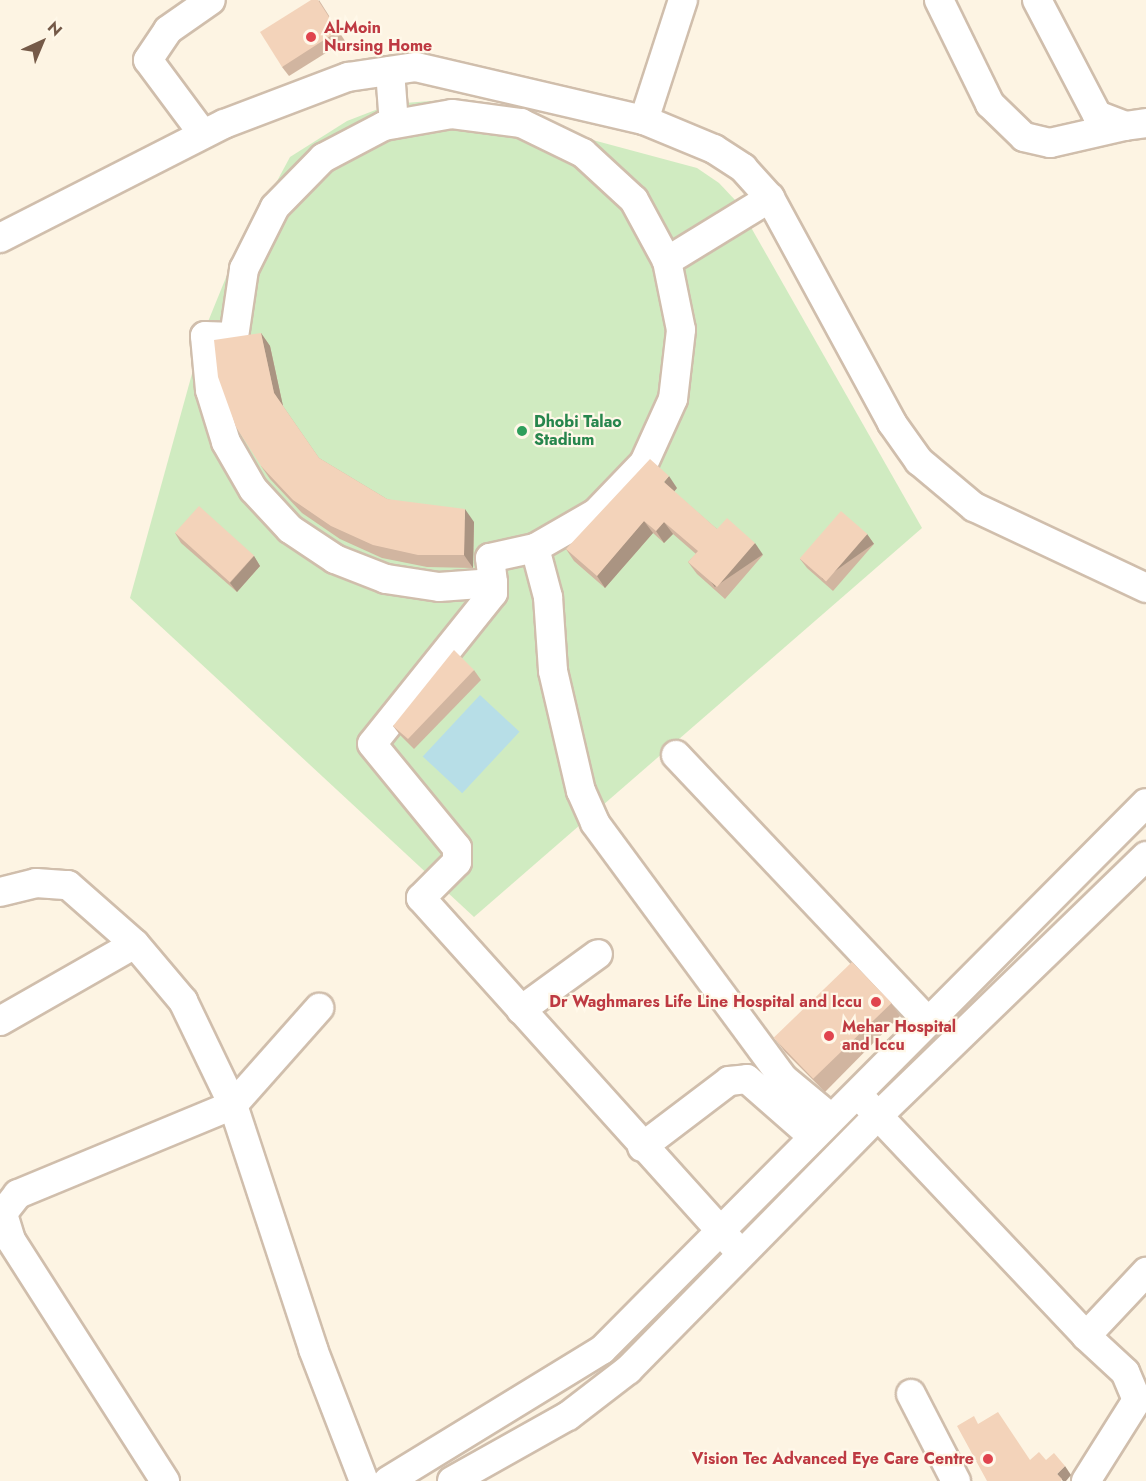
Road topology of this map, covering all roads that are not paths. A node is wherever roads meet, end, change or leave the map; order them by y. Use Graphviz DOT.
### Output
graph roads {
  1 [pos="211,0"];
  2 [pos="683,0"];
  3 [pos="939,0"];
  4 [pos="1037,0"];
  5 [pos="390,71"];
  6 [pos="645,120"];
  7 [pos="394,124"];
  8 [pos="1135,125"];
  9 [pos="202,134"];
  10 [pos="770,198"];
  11 [pos="0,238"];
  12 [pos="668,261"];
  13 [pos="536,548"];
  14 [pos="493,583"];
  15 [pos="1146,588"];
  16 [pos="676,755"];
  17 [pos="1146,803"];
  18 [pos="1146,856"];
  19 [pos="0,892"];
  20 [pos="135,944"];
  21 [pos="598,954"];
  22 [pos="319,1008"];
  23 [pos="521,1010"];
  24 [pos="926,1019"];
  25 [pos="0,1021"];
  26 [pos="854,1092"];
  27 [pos="233,1105"];
  28 [pos="879,1115"];
  29 [pos="821,1126"];
  30 [pos="642,1147"];
  31 [pos="721,1232"];
  32 [pos="743,1254"];
  33 [pos="1146,1272"];
  34 [pos="1086,1336"];
  35 [pos="911,1395"];
  36 [pos="165,1481"];
  37 [pos="364,1481"];
  38 [pos="388,1481"];
  39 [pos="452,1481"];
  40 [pos="956,1481"];
  41 [pos="1086,1481"];
  1 -- 9 [label="street"];
  2 -- 6 [label="street"];
  3 -- 8 [label="street"];
  4 -- 8 [label="street"];
  5 -- 6 [label="street"];
  5 -- 7 [label="street"];
  5 -- 9 [label="street"];
  6 -- 10 [label="street"];
  7 -- 12 [label="street"];
  7 -- 14 [label="street"];
  9 -- 11 [label="street"];
  10 -- 12 [label="street"];
  10 -- 15 [label="street"];
  12 -- 13 [label="street"];
  13 -- 14 [label="street"];
  13 -- 29 [label="street"];
  14 -- 23 [label="street"];
  16 -- 24 [label="street"];
  17 -- 24 [label="street"];
  18 -- 28 [label="street"];
  19 -- 20 [label="street"];
  20 -- 25 [label="street"];
  20 -- 27 [label="street"];
  21 -- 23 [label="street"];
  22 -- 27 [label="street"];
  23 -- 30 [label="street"];
  24 -- 26 [label="street"];
  26 -- 28 [label="street"];
  26 -- 29 [label="street"];
  27 -- 36 [label="street"];
  27 -- 37 [label="street"];
  28 -- 32 [label="street"];
  28 -- 34 [label="street"];
  29 -- 30 [label="street"];
  29 -- 31 [label="street"];
  30 -- 31 [label="street"];
  31 -- 32 [label="street"];
  31 -- 38 [label="street"];
  32 -- 39 [label="street"];
  33 -- 34 [label="street"];
  34 -- 41 [label="street"];
  35 -- 40 [label="street"];
}
